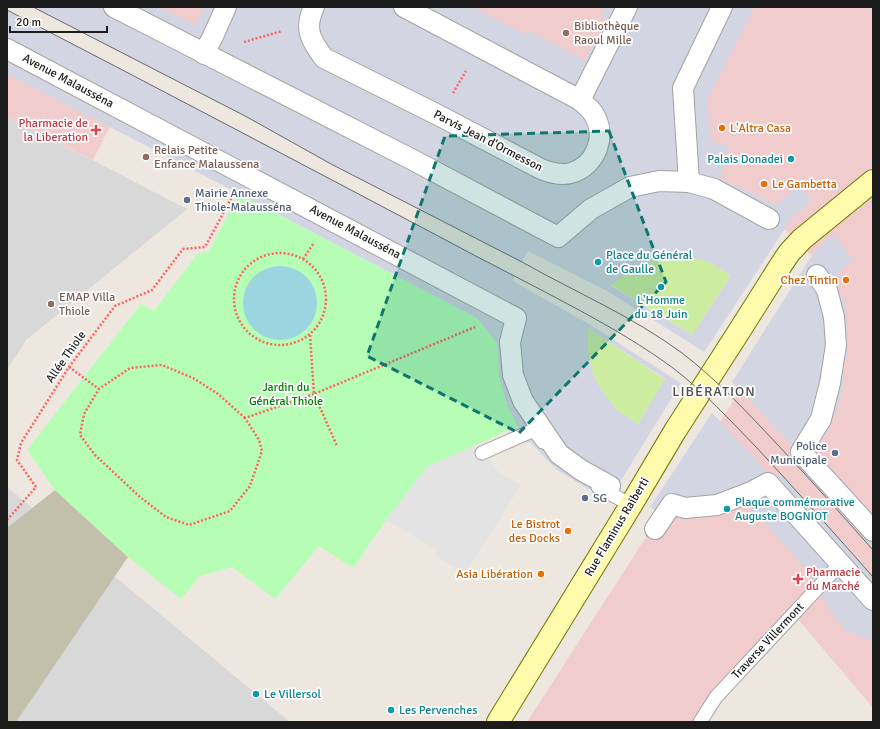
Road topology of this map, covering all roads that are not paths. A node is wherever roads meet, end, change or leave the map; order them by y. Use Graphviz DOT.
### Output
graph roads {
  1 [pos="114,7"];
  2 [pos="226,7"];
  3 [pos="314,7"];
  4 [pos="404,7"];
  5 [pos="627,7"];
  6 [pos="722,7"];
  7 [pos="7,49"];
  8 [pos="204,54"];
  9 [pos="580,100"];
  10 [pos="873,181"];
  11 [pos="690,182"];
  12 [pos="769,219"];
  13 [pos="817,275"];
  14 [pos="482,452"];
  15 [pos="610,486"];
  16 [pos="631,505"];
  17 [pos="655,529"];
  18 [pos="873,531"];
  19 [pos="840,564"];
  20 [pos="873,600"];
  21 [pos="498,722"];
  22 [pos="700,722"];
  1 -- 8 [label="street"];
  2 -- 8 [label="street"];
  3 -- 9 [label="street, Parvis Jean d'Ormesson"];
  4 -- 9 [label="street, Parvis Jean d'Ormesson"];
  5 -- 9 [label="street"];
  6 -- 11 [label="street"];
  7 -- 15 [label="street, Avenue Malausséna"];
  8 -- 11 [label="street"];
  10 -- 16 [label="main road, Rue Flaminus Raiberti"];
  11 -- 12 [label="street"];
  13 -- 18 [label="street"];
  14 -- 16 [label="lane"];
  16 -- 21 [label="main road, Rue Flaminus Raiberti"];
  17 -- 19 [label="street"];
  19 -- 20 [label="street"];
  19 -- 22 [label="lane, Traverse Villermont"];
}
